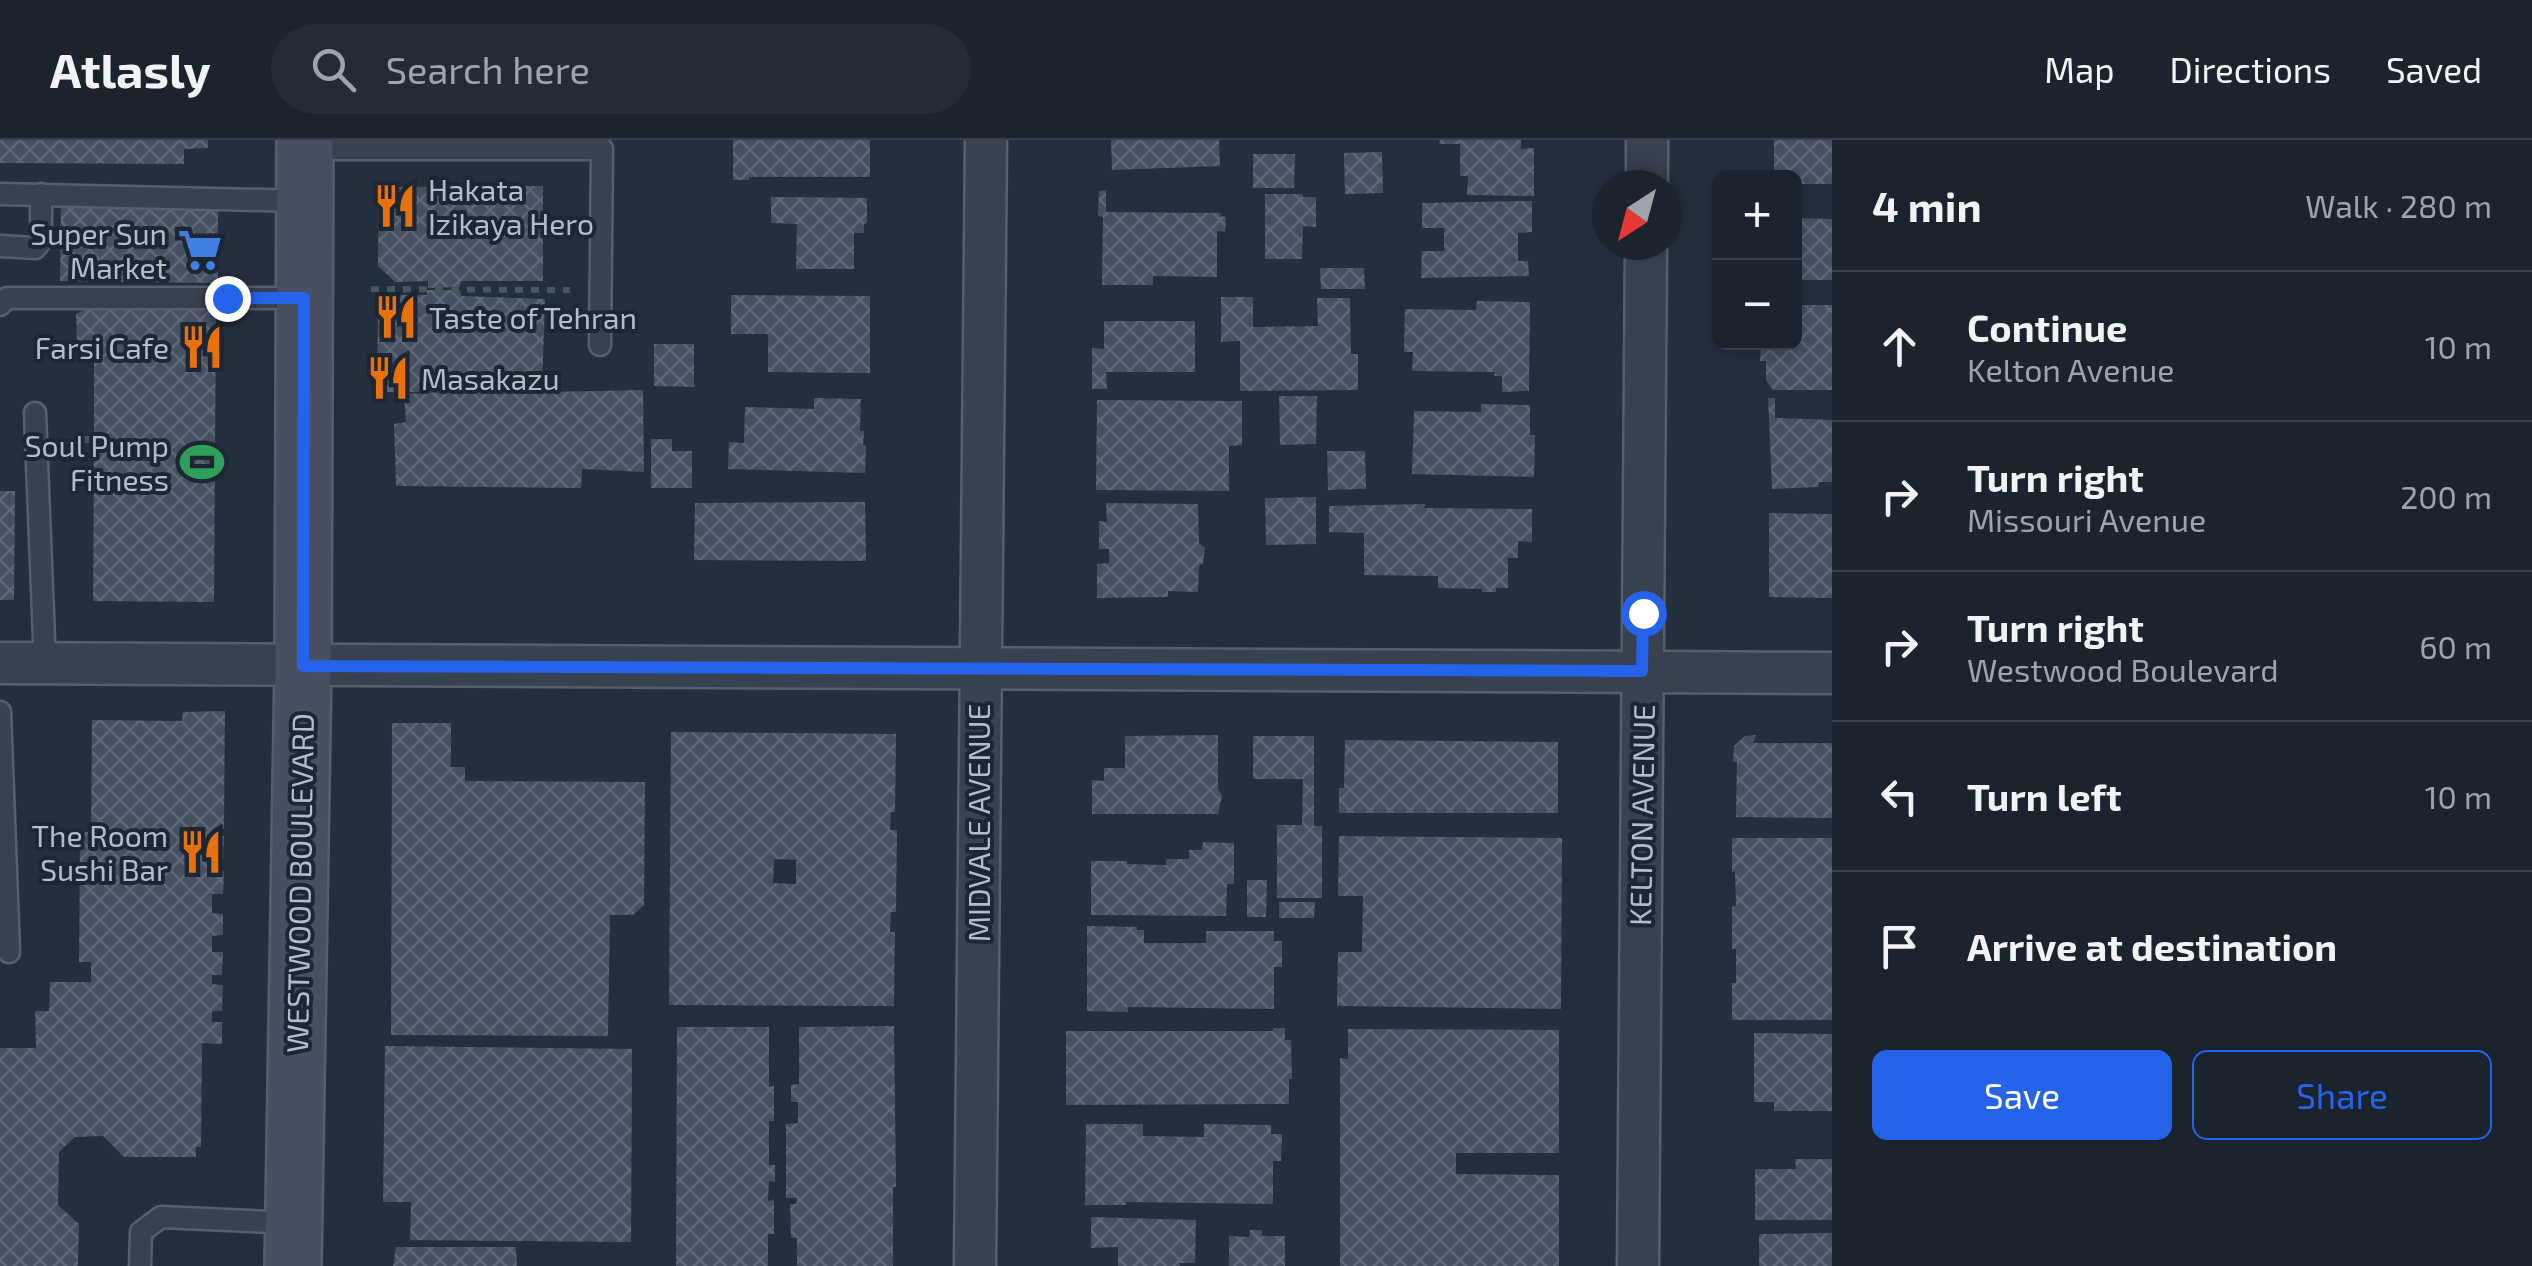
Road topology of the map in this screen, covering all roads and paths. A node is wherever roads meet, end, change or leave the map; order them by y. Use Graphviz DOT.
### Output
graph roads {
  1 [pos="986,140"];
  2 [pos="1648,140"];
  3 [pos="305,163"];
  4 [pos="1647,170"];
  5 [pos="0,194"];
  6 [pos="41,194"];
  7 [pos="0,246"];
  8 [pos="1646,260"];
  9 [pos="371,289"];
  10 [pos="600,290"];
  11 [pos="304,298"];
  12 [pos="0,305"];
  13 [pos="600,345"];
  14 [pos="36,413"];
  15 [pos="0,663"];
  16 [pos="46,664"];
  17 [pos="303,666"];
  18 [pos="979,667"];
  19 [pos="1642,671"];
  20 [pos="1832,673"];
  21 [pos="0,712"];
  22 [pos="9,952"];
  23 [pos="294,1245"];
  24 [pos="140,1266"];
  25 [pos="975,1266"];
  26 [pos="1638,1266"];
  1 -- 18 [label="street, MIDVALE AVENUE"];
  2 -- 4 [label="street"];
  3 -- 6 [label="lane"];
  3 -- 10 [label="lane"];
  3 -- 11 [label="main road, WESTWOOD BOULEVARD"];
  5 -- 6 [label="lane"];
  6 -- 7 [label="lane"];
  8 -- 19 [label="street, KELTON AVENUE"];
  9 -- 10 [label="path"];
  10 -- 13 [label="lane"];
  11 -- 12 [label="lane"];
  11 -- 17 [label="main road, WESTWOOD BOULEVARD"];
  14 -- 16 [label="lane"];
  15 -- 16 [label="street"];
  16 -- 17 [label="street"];
  17 -- 18 [label="street"];
  17 -- 23 [label="main road, WESTWOOD BOULEVARD"];
  18 -- 19 [label="street"];
  18 -- 25 [label="street, MIDVALE AVENUE"];
  19 -- 20 [label="street"];
  19 -- 26 [label="street, KELTON AVENUE"];
  21 -- 22 [label="lane"];
  23 -- 24 [label="lane"];
}
